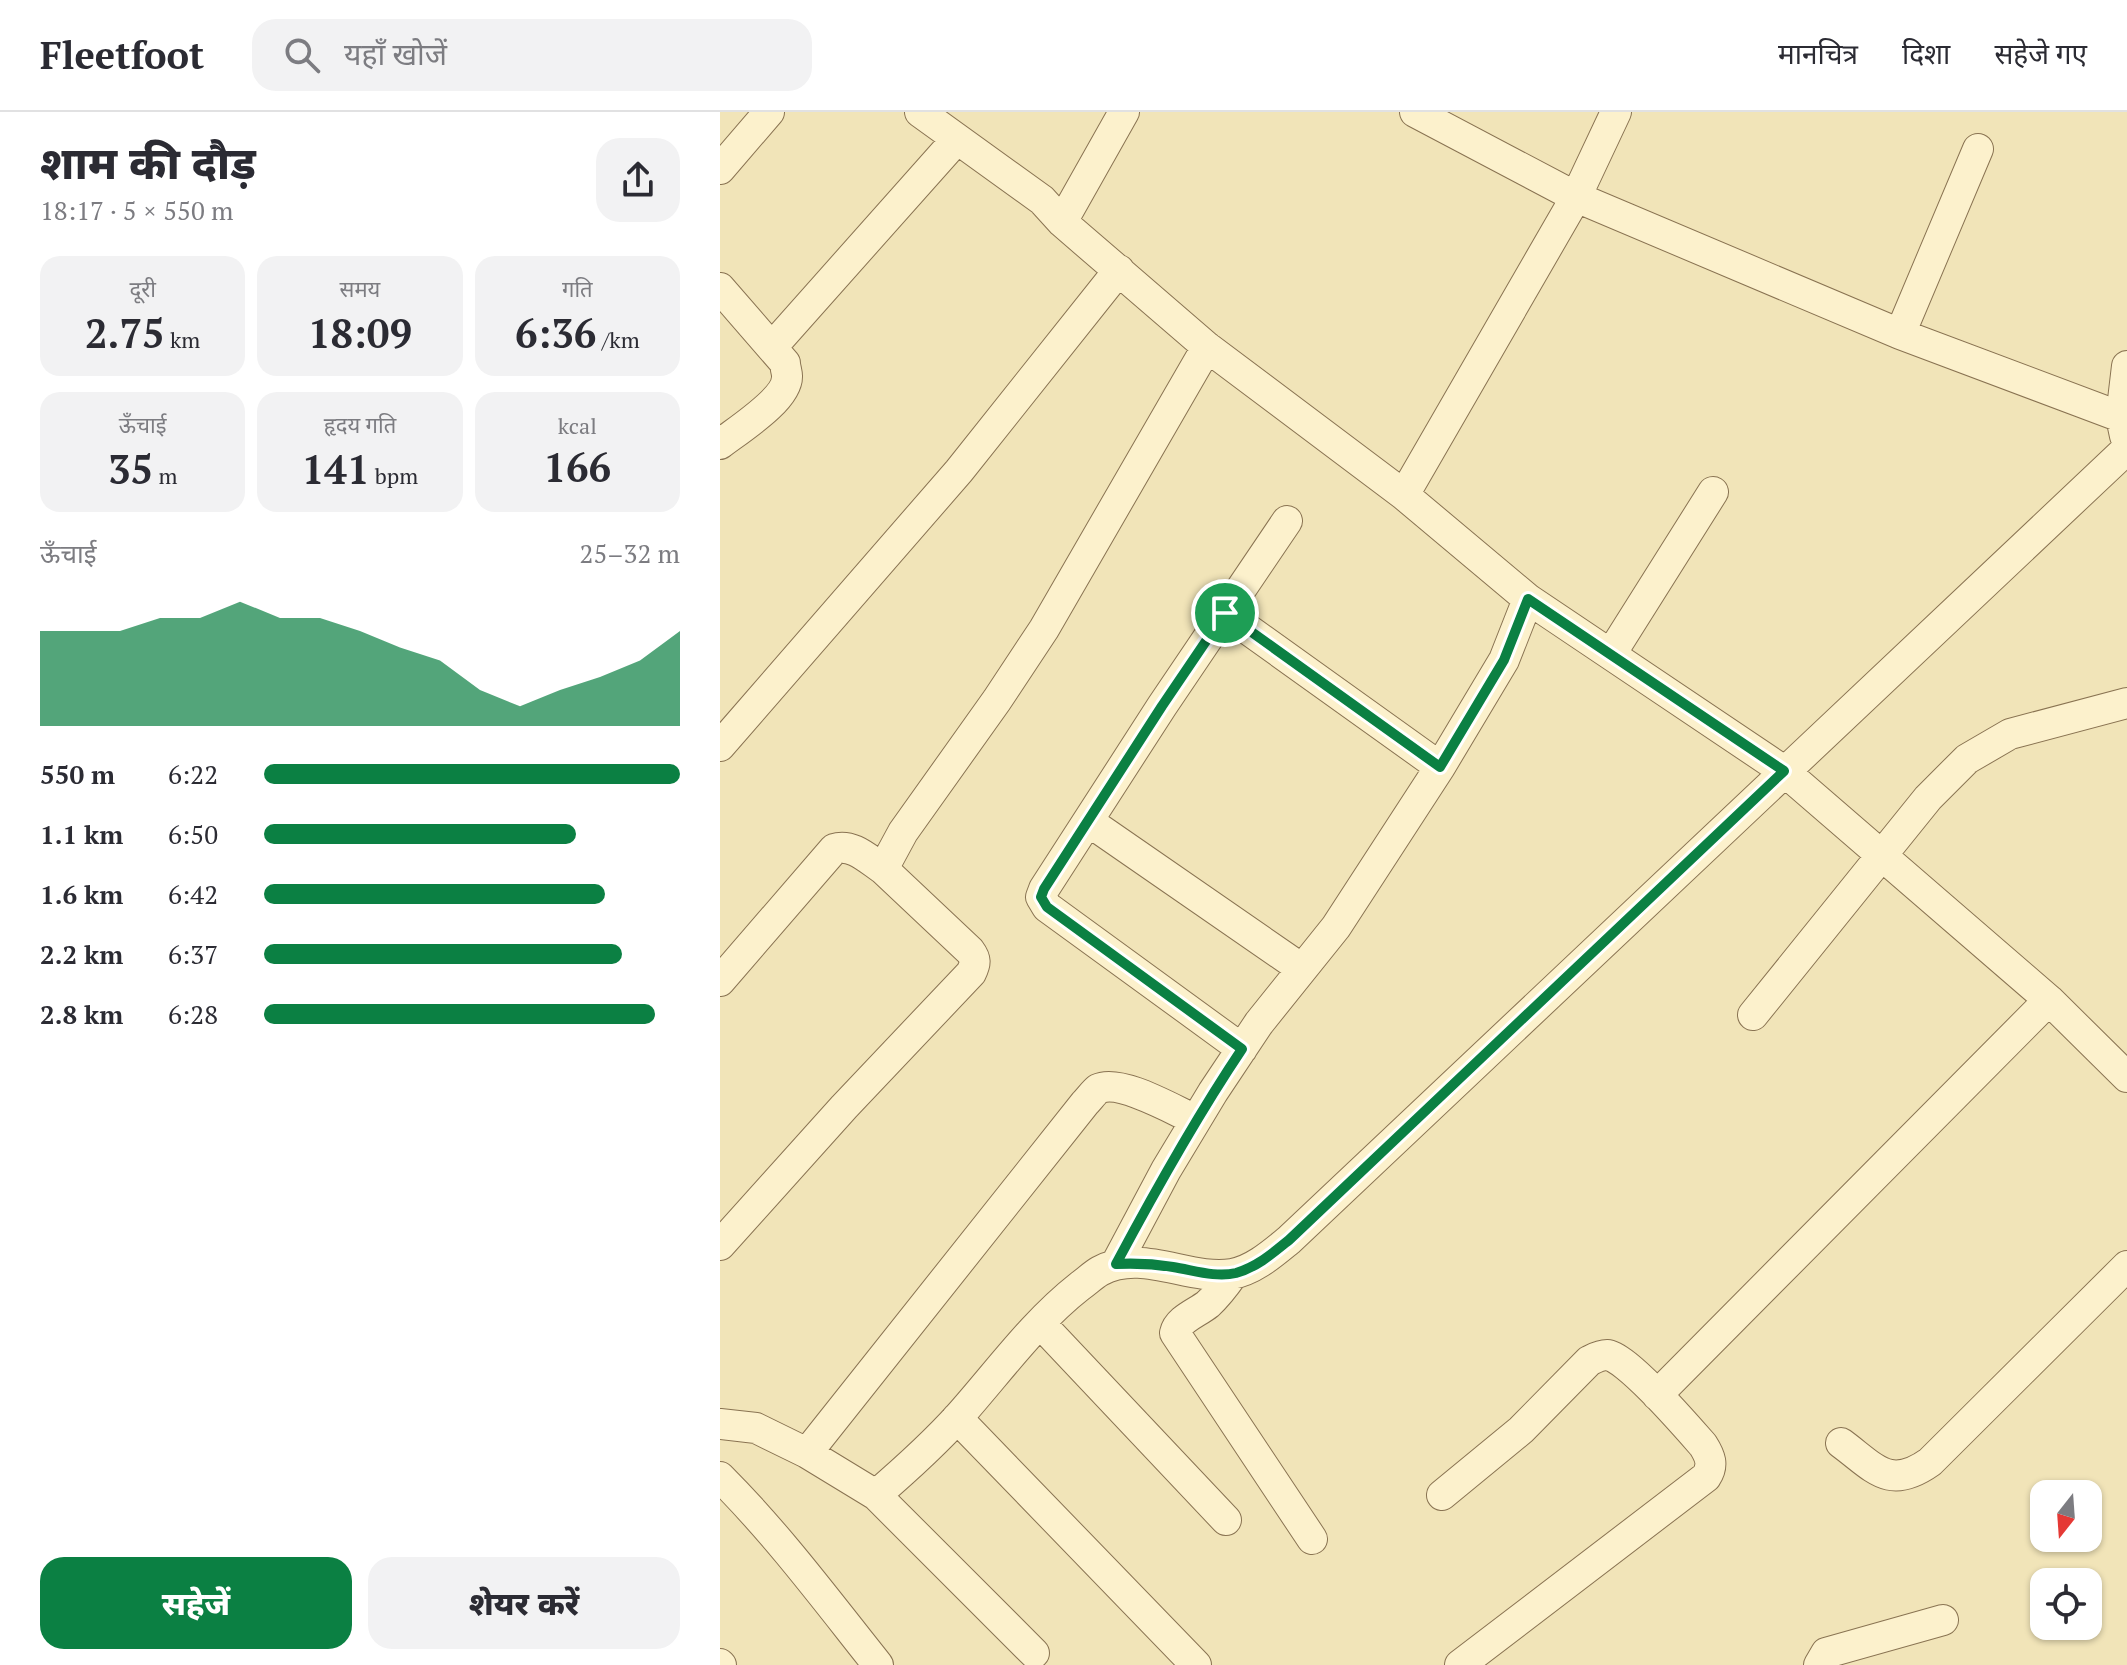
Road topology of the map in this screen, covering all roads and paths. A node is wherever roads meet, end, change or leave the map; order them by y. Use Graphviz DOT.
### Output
graph roads {
  1 [pos="769,112"];
  2 [pos="920,112"];
  3 [pos="1124,112"];
  4 [pos="1415,112"];
  5 [pos="1616,112"];
  6 [pos="957,139"];
  7 [pos="1978,149"];
  8 [pos="720,169"];
  9 [pos="1576,197"];
  10 [pos="1062,222"];
  11 [pos="1119,270"];
  12 [pos="720,288"];
  13 [pos="1900,334"];
  14 [pos="772,347"];
  15 [pos="1207,347"];
  16 [pos="2127,366"];
  17 [pos="2121,417"];
  18 [pos="720,444"];
  19 [pos="2127,450"];
  20 [pos="1713,492"];
  21 [pos="1404,495"];
  22 [pos="1287,521"];
  23 [pos="1528,599"];
  24 [pos="1225,613"];
  25 [pos="1611,654"];
  26 [pos="2127,703"];
  27 [pos="720,746"];
  28 [pos="1440,767"];
  29 [pos="1784,771"];
  30 [pos="1088,821"];
  31 [pos="1881,855"];
  32 [pos="883,869"];
  33 [pos="1302,969"];
  34 [pos="720,981"];
  35 [pos="2049,1000"];
  36 [pos="1753,1015"];
  37 [pos="1242,1049"];
  38 [pos="2127,1077"];
  39 [pos="1196,1120"];
  40 [pos="720,1245"];
  41 [pos="1116,1264"];
  42 [pos="2127,1266"];
  43 [pos="1233,1274"];
  44 [pos="1040,1323"];
  45 [pos="1657,1395"];
  46 [pos="957,1418"];
  47 [pos="720,1424"];
  48 [pos="1841,1443"];
  49 [pos="807,1453"];
  50 [pos="720,1477"];
  51 [pos="876,1495"];
  52 [pos="1442,1495"];
  53 [pos="1226,1520"];
  54 [pos="1312,1539"];
  55 [pos="1943,1620"];
  56 [pos="1034,1653"];
  57 [pos="878,1665"];
  58 [pos="1196,1665"];
  59 [pos="1460,1665"];
  60 [pos="1819,1665"];
  1 -- 8 [label="street"];
  2 -- 6 [label="street"];
  3 -- 10 [label="street"];
  4 -- 9 [label="street"];
  5 -- 9 [label="street"];
  6 -- 10 [label="street"];
  6 -- 14 [label="street"];
  7 -- 13 [label="street"];
  9 -- 13 [label="street"];
  9 -- 21 [label="street"];
  10 -- 11 [label="street"];
  11 -- 15 [label="street"];
  11 -- 27 [label="street"];
  12 -- 14 [label="street"];
  13 -- 17 [label="street"];
  14 -- 18 [label="street"];
  15 -- 21 [label="street"];
  15 -- 32 [label="street"];
  16 -- 17 [label="street"];
  17 -- 19 [label="street"];
  19 -- 29 [label="street"];
  20 -- 25 [label="street"];
  21 -- 23 [label="street"];
  22 -- 24 [label="street"];
  23 -- 25 [label="street"];
  23 -- 28 [label="street"];
  24 -- 28 [label="street"];
  24 -- 30 [label="street"];
  25 -- 29 [label="street"];
  26 -- 31 [label="street"];
  28 -- 33 [label="street"];
  29 -- 31 [label="street"];
  29 -- 43 [label="street"];
  30 -- 33 [label="street"];
  30 -- 37 [label="street"];
  31 -- 35 [label="street"];
  31 -- 36 [label="street"];
  32 -- 34 [label="street"];
  32 -- 40 [label="street"];
  33 -- 37 [label="street"];
  35 -- 38 [label="street"];
  35 -- 45 [label="street"];
  37 -- 39 [label="street"];
  39 -- 41 [label="street"];
  39 -- 49 [label="street"];
  41 -- 43 [label="street"];
  41 -- 44 [label="street"];
  42 -- 48 [label="street"];
  43 -- 54 [label="street"];
  44 -- 46 [label="street"];
  44 -- 53 [label="street"];
  45 -- 52 [label="street"];
  45 -- 59 [label="street"];
  46 -- 51 [label="street"];
  46 -- 58 [label="street"];
  47 -- 49 [label="street"];
  49 -- 51 [label="street"];
  50 -- 57 [label="street"];
  51 -- 56 [label="street"];
  55 -- 60 [label="street"];
}
